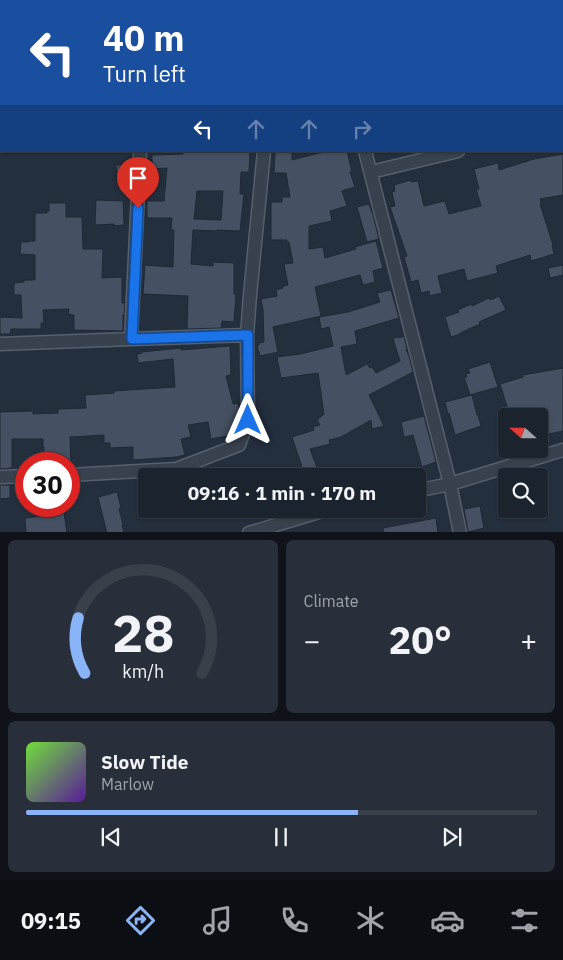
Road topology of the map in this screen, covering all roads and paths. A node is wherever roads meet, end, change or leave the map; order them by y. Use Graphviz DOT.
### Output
graph roads {
  1 [pos="140,152"];
  2 [pos="264,152"];
  3 [pos="365,152"];
  4 [pos="454,152"];
  5 [pos="371,172"];
  6 [pos="248,335"];
  7 [pos="132,339"];
  8 [pos="0,344"];
  9 [pos="563,450"];
  10 [pos="80,474"];
  11 [pos="15,476"];
  12 [pos="0,477"];
  13 [pos="450,484"];
  14 [pos="426,489"];
  15 [pos="298,518"];
  16 [pos="249,532"];
  17 [pos="460,532"];
  1 -- 7 [label="street"];
  2 -- 6 [label="street"];
  3 -- 5 [label="street"];
  4 -- 5 [label="street"];
  5 -- 13 [label="street"];
  6 -- 7 [label="street"];
  6 -- 10 [label="street"];
  7 -- 8 [label="street"];
  9 -- 13 [label="street"];
  11 -- 12 [label="street"];
  13 -- 14 [label="street"];
  13 -- 17 [label="street"];
  15 -- 16 [label="street"];
}
